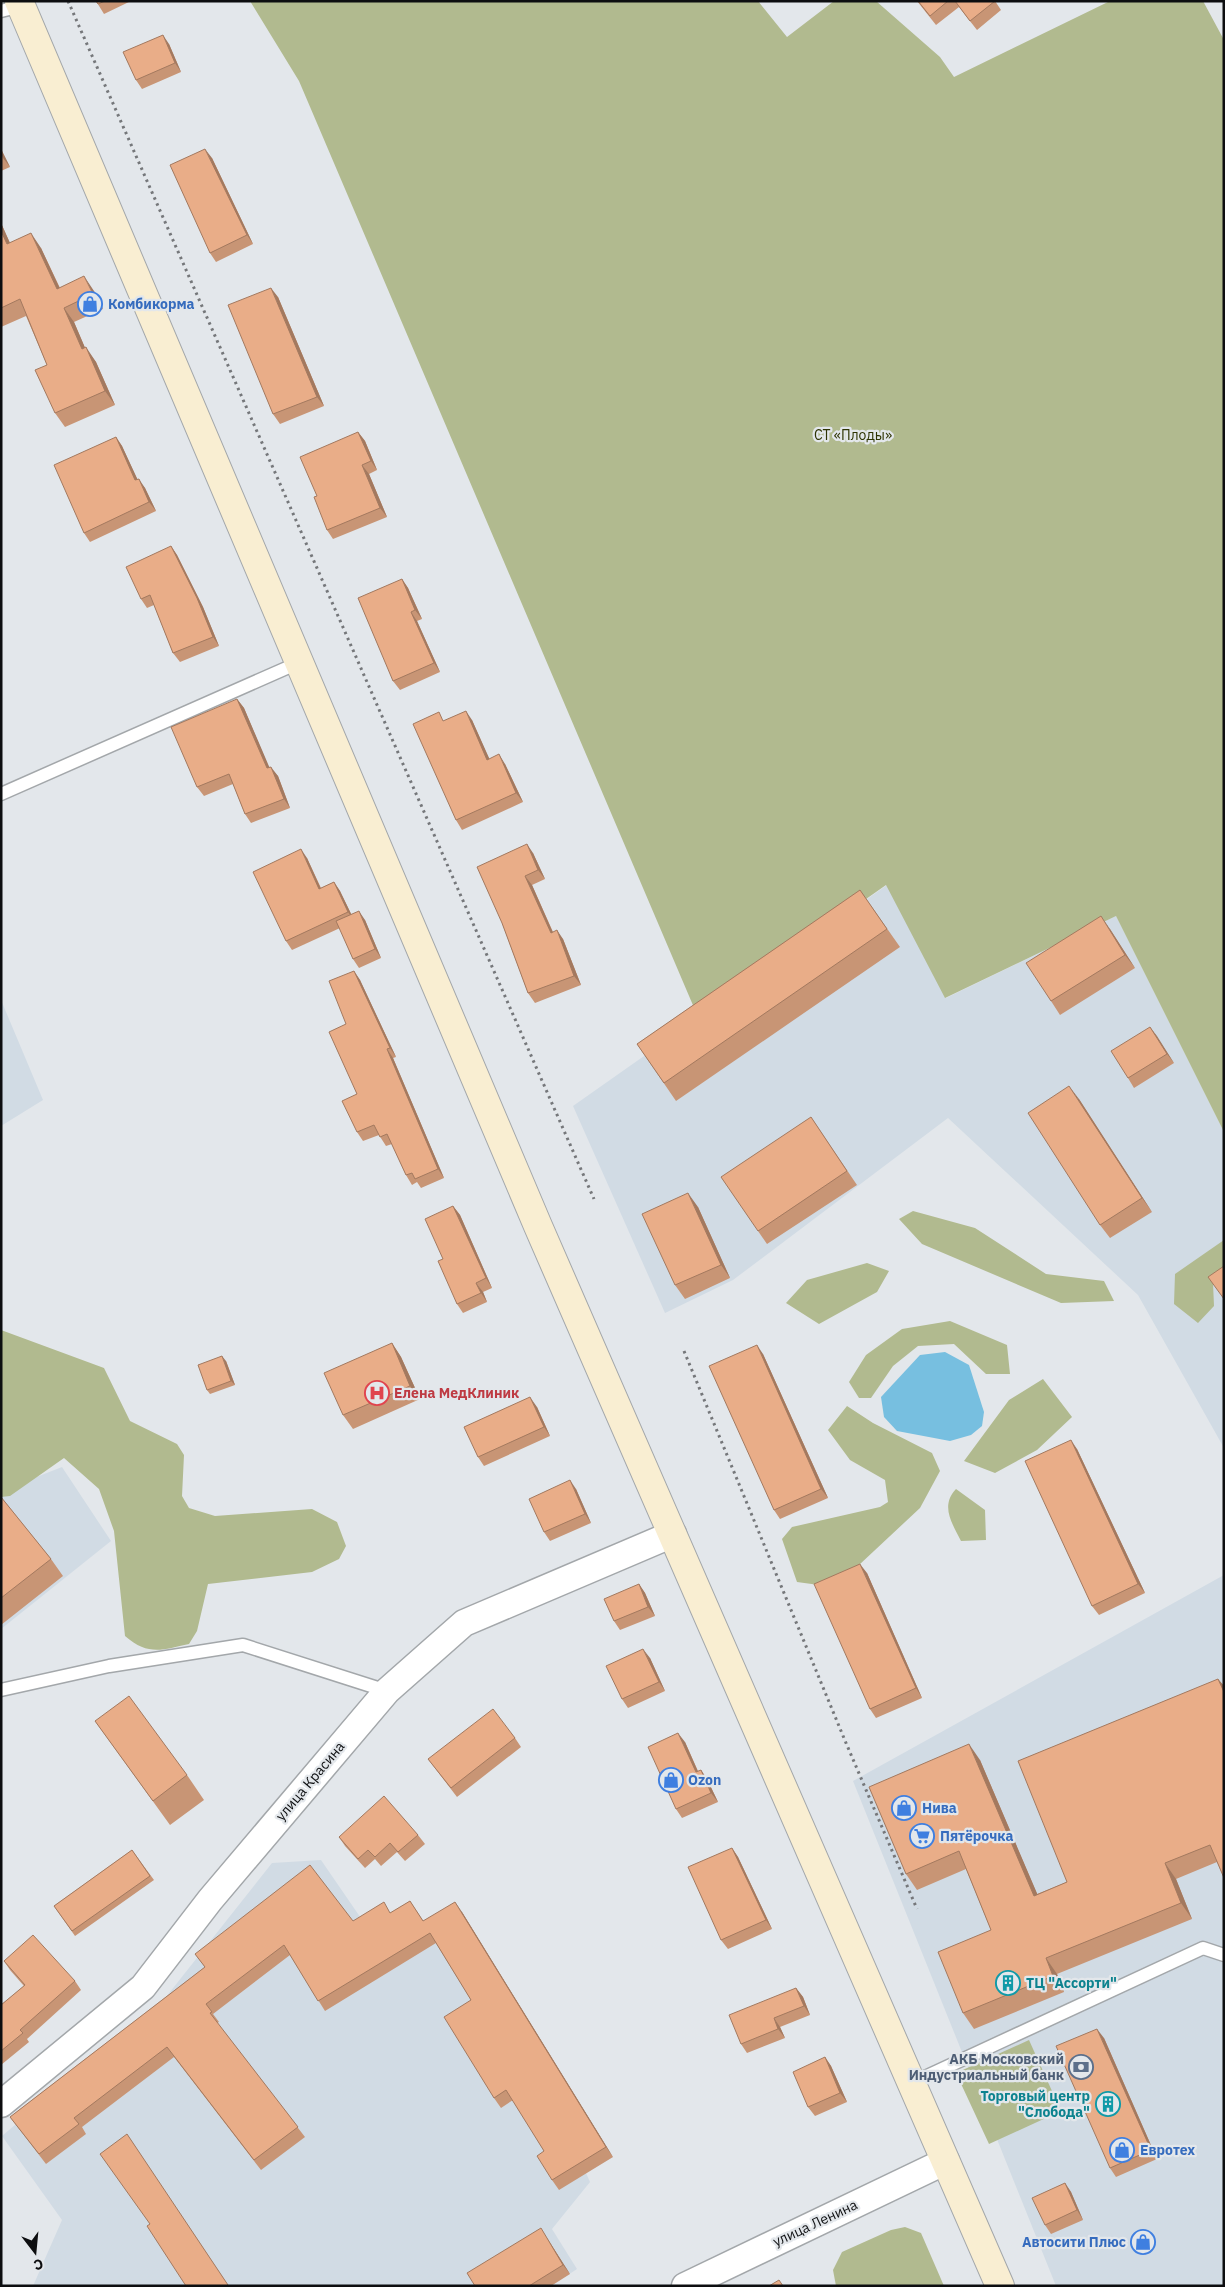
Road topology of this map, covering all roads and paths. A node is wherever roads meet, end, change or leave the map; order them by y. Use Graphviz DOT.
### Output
graph roads {
  1 [pos="68,1"];
  2 [pos="13,6"];
  3 [pos="298,663"];
  4 [pos="1,794"];
  5 [pos="594,1199"];
  6 [pos="684,1350"];
  7 [pos="672,1534"];
  8 [pos="1,1690"];
  9 [pos="387,1690"];
  10 [pos="917,1908"];
  11 [pos="1224,1954"];
  12 [pos="912,2083"];
  13 [pos="1,2104"];
  14 [pos="946,2161"];
  15 [pos="685,2286"];
  16 [pos="1000,2286"];
  1 -- 5 [label="path"];
  2 -- 3 [label="main road"];
  3 -- 4 [label="lane"];
  3 -- 7 [label="main road"];
  6 -- 10 [label="path"];
  7 -- 9 [label="street, улица Красина"];
  7 -- 12 [label="main road"];
  8 -- 9 [label="lane"];
  9 -- 13 [label="street, улица Красина"];
  11 -- 12 [label="lane"];
  12 -- 14 [label="main road"];
  14 -- 15 [label="street, улица Ленина"];
  14 -- 16 [label="main road"];
}
